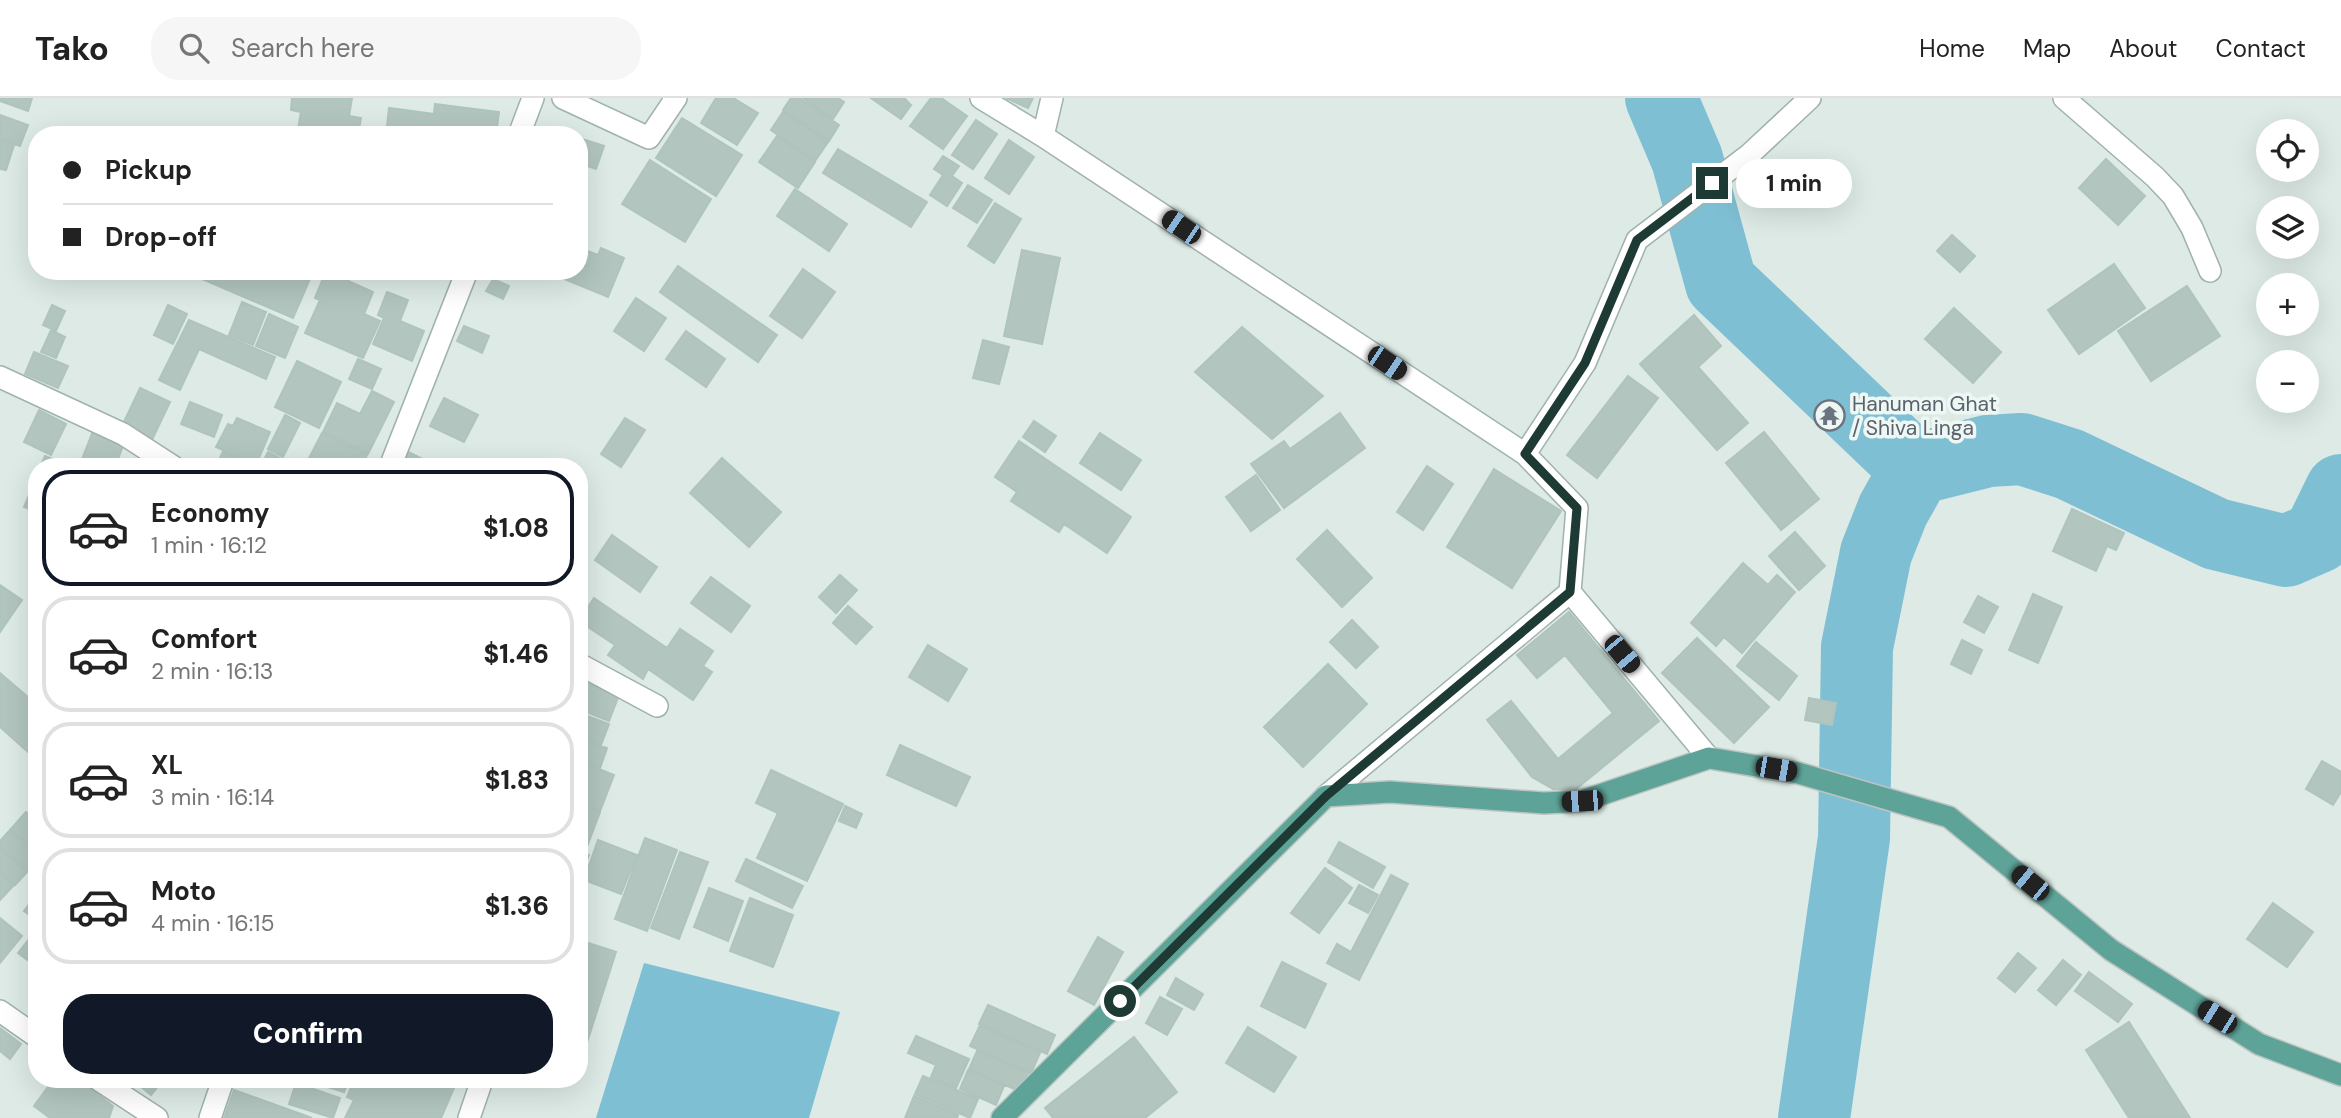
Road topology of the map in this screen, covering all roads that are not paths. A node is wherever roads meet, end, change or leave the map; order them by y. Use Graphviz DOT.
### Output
graph roads {
  1 [pos="533,98"];
  2 [pos="563,98"];
  3 [pos="676,98"];
  4 [pos="981,98"];
  5 [pos="1052,98"];
  6 [pos="1810,98"];
  7 [pos="2064,98"];
  8 [pos="522,126"];
  9 [pos="1043,136"];
  10 [pos="2210,271"];
  11 [pos="463,280"];
  12 [pos="0,377"];
  13 [pos="1525,454"];
  14 [pos="160,458"];
  15 [pos="394,458"];
  16 [pos="1570,592"];
  17 [pos="588,669"];
  18 [pos="657,706"];
  19 [pos="1709,758"];
  20 [pos="1326,796"];
  21 [pos="0,1011"];
  22 [pos="28,1031"];
  23 [pos="2341,1075"];
  24 [pos="111,1088"];
  25 [pos="220,1088"];
  26 [pos="479,1088"];
  27 [pos="157,1118"];
  28 [pos="210,1118"];
  29 [pos="469,1118"];
  30 [pos="1002,1118"];
  1 -- 8 [label="street"];
  2 -- 3 [label="street"];
  4 -- 9 [label="street"];
  5 -- 9 [label="street"];
  6 -- 13 [label="street"];
  7 -- 10 [label="street"];
  9 -- 13 [label="street"];
  11 -- 15 [label="street"];
  12 -- 14 [label="street"];
  13 -- 16 [label="street"];
  16 -- 19 [label="street"];
  16 -- 20 [label="street"];
  17 -- 18 [label="street"];
  19 -- 20 [label="main road"];
  19 -- 23 [label="main road"];
  20 -- 30 [label="main road"];
  21 -- 22 [label="street"];
  24 -- 27 [label="street"];
  25 -- 28 [label="street"];
  26 -- 29 [label="street"];
}
